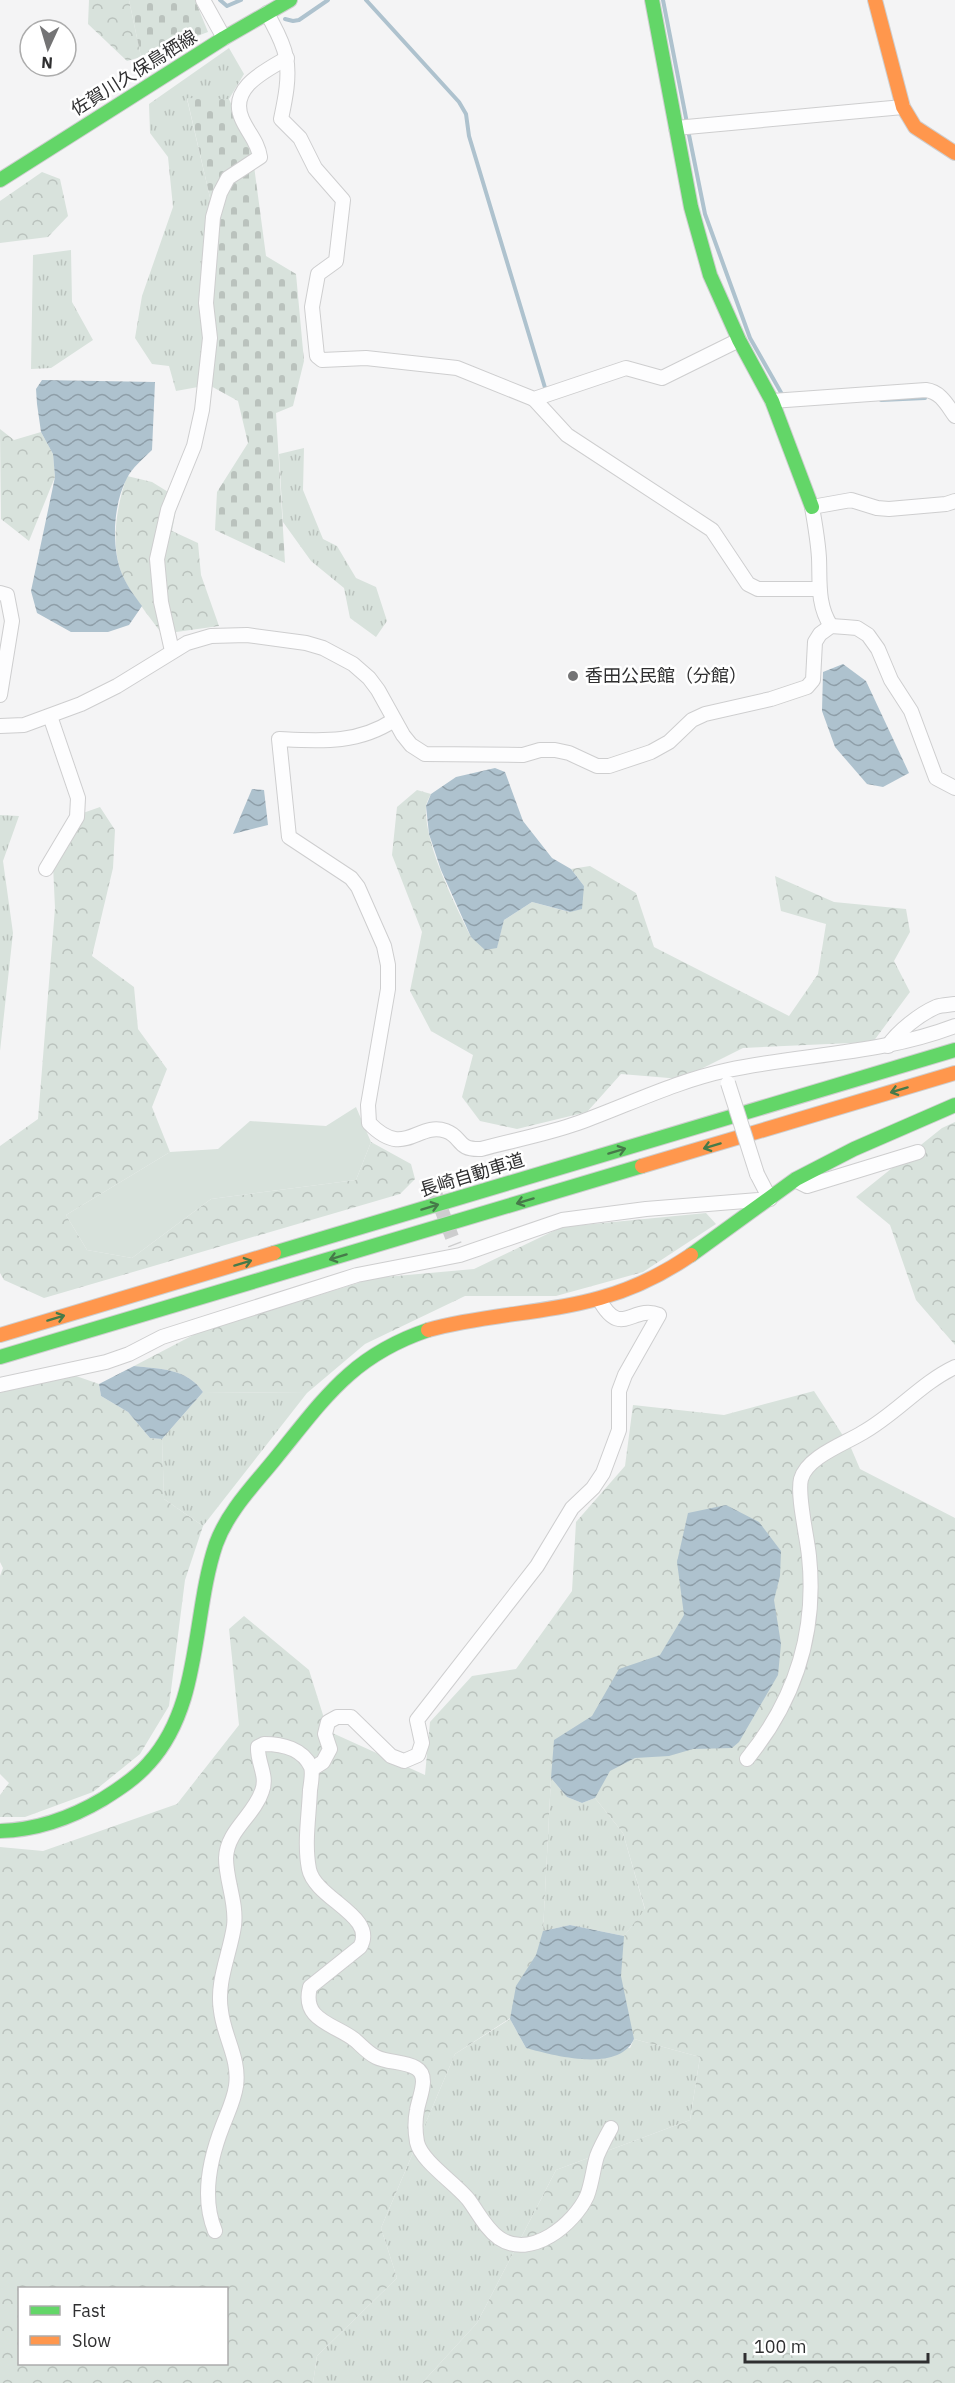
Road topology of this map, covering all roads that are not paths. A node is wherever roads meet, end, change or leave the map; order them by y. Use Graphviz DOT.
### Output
graph roads {
  1 [pos="203,0"];
  2 [pos="290,0"];
  3 [pos="652,0"];
  4 [pos="875,0"];
  5 [pos="267,13"];
  6 [pos="224,38"];
  7 [pos="287,58"];
  8 [pos="903,107"];
  9 [pos="676,128"];
  10 [pos="955,153"];
  11 [pos="0,180"];
  12 [pos="739,340"];
  13 [pos="534,399"];
  14 [pos="772,400"];
  15 [pos="955,416"];
  16 [pos="955,501"];
  17 [pos="812,507"];
  18 [pos="818,589"];
  19 [pos="0,593"];
  20 [pos="831,626"];
  21 [pos="172,651"];
  22 [pos="0,695"];
  23 [pos="50,716"];
  24 [pos="394,720"];
  25 [pos="0,726"];
  26 [pos="955,788"];
  27 [pos="46,869"];
  28 [pos="955,1004"];
  29 [pos="955,1026"];
  30 [pos="888,1046"];
  31 [pos="955,1050"];
  32 [pos="955,1073"];
  33 [pos="727,1077"];
  34 [pos="955,1105"];
  35 [pos="918,1152"];
  36 [pos="795,1180"];
  37 [pos="770,1199"];
  38 [pos="599,1299"];
  39 [pos="0,1335"];
  40 [pos="0,1358"];
  41 [pos="955,1367"];
  42 [pos="0,1385"];
  43 [pos="747,1759"];
  44 [pos="312,1769"];
  45 [pos="0,1831"];
  46 [pos="611,2128"];
  47 [pos="215,2231"];
  1 -- 6 [label="street"];
  2 -- 5 [label="main road, 佐賀川久保鳥栖線"];
  3 -- 9 [label="main road"];
  4 -- 8 [label="main road"];
  5 -- 6 [label="main road, 佐賀川久保鳥栖線"];
  5 -- 7 [label="street"];
  6 -- 11 [label="main road, 佐賀川久保鳥栖線"];
  7 -- 13 [label="street"];
  7 -- 21 [label="street"];
  8 -- 9 [label="street"];
  8 -- 10 [label="main road"];
  9 -- 12 [label="main road"];
  12 -- 13 [label="street"];
  12 -- 14 [label="main road"];
  13 -- 18 [label="street"];
  14 -- 15 [label="street"];
  14 -- 17 [label="main road"];
  16 -- 17 [label="street"];
  17 -- 18 [label="street"];
  18 -- 20 [label="street"];
  19 -- 22 [label="street"];
  20 -- 24 [label="street"];
  20 -- 26 [label="street"];
  21 -- 23 [label="street"];
  21 -- 24 [label="street"];
  23 -- 25 [label="street"];
  23 -- 27 [label="street"];
  24 -- 33 [label="street"];
  28 -- 30 [label="street"];
  29 -- 30 [label="street"];
  30 -- 33 [label="street"];
  39 -- 31 [label="main road, 長崎自動車道, one-way"];
  32 -- 40 [label="main road, one-way"];
  33 -- 37 [label="street, bridge"];
  34 -- 36 [label="main road"];
  35 -- 36 [label="street"];
  36 -- 37 [label="main road"];
  37 -- 38 [label="main road"];
  37 -- 42 [label="street"];
  38 -- 44 [label="street"];
  38 -- 45 [label="main road"];
  41 -- 43 [label="street"];
  44 -- 46 [label="street"];
  44 -- 47 [label="street"];
}
